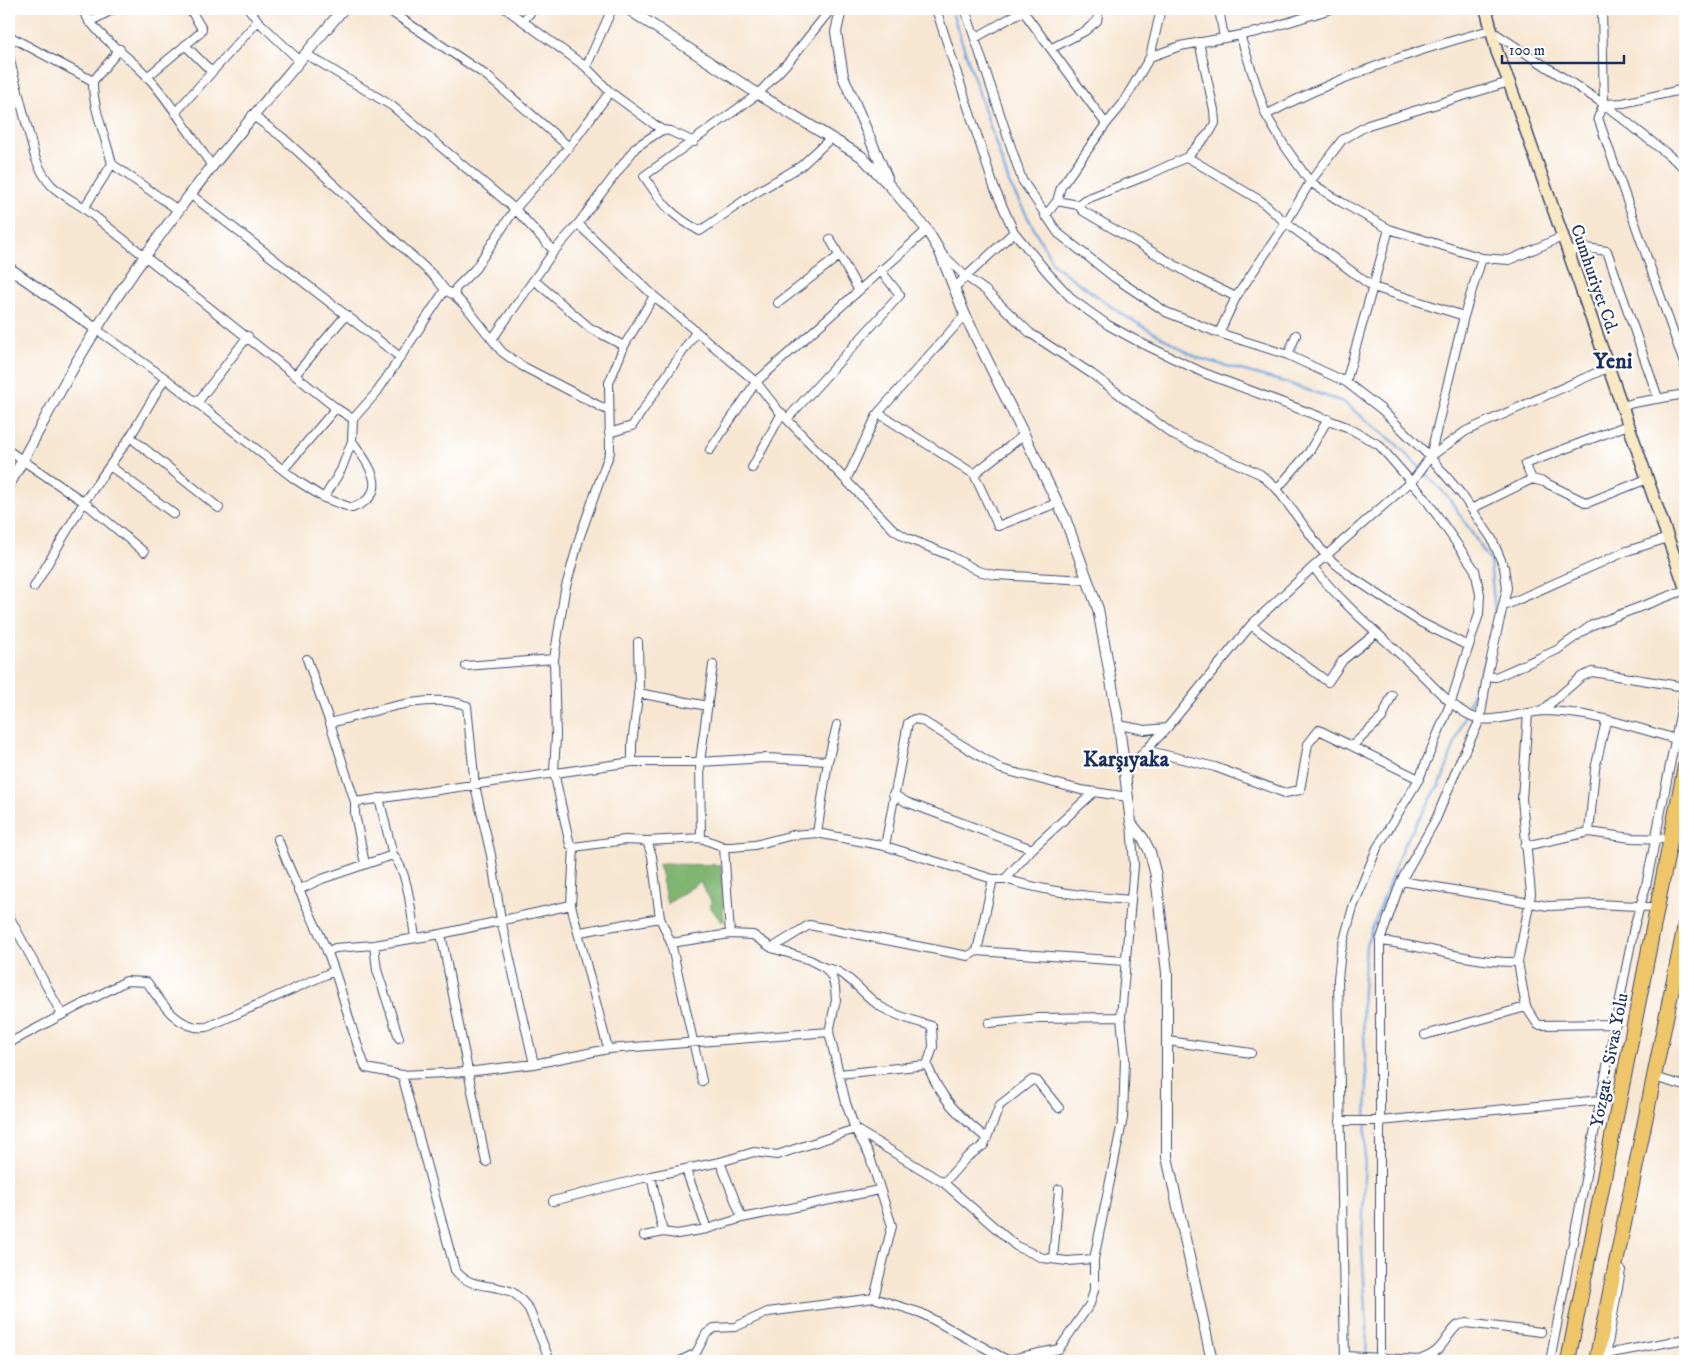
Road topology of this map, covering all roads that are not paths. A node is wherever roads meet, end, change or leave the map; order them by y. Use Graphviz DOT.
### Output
graph roads {
  1 [pos="82,9"];
  2 [pos="114,9"];
  3 [pos="190,9"];
  4 [pos="249,9"];
  5 [pos="343,9"];
  6 [pos="387,9"];
  7 [pos="506,9"];
  8 [pos="532,9"];
  9 [pos="612,9"];
  10 [pos="628,9"];
  11 [pos="831,9"];
  12 [pos="841,9"];
  13 [pos="936,9"];
  14 [pos="966,9"];
  15 [pos="1099,9"];
  16 [pos="1161,9"];
  17 [pos="1219,9"];
  18 [pos="1326,9"];
  19 [pos="1486,9"];
  20 [pos="1602,9"];
  21 [pos="1025,10"];
  22 [pos="524,20"];
  23 [pos="258,21"];
  24 [pos="89,22"];
  25 [pos="1490,30"];
  26 [pos="1240,35"];
  27 [pos="9,36"];
  28 [pos="975,38"];
  29 [pos="1224,38"];
  30 [pos="1198,42"];
  31 [pos="185,45"];
  32 [pos="1052,48"];
  33 [pos="120,49"];
  34 [pos="9,56"];
  35 [pos="1150,56"];
  36 [pos="304,58"];
  37 [pos="586,67"];
  38 [pos="11,68"];
  39 [pos="211,71"];
  40 [pos="147,77"];
  41 [pos="93,81"];
  42 [pos="1509,82"];
  43 [pos="1685,89"];
  44 [pos="610,92"];
  45 [pos="758,94"];
  46 [pos="1604,104"];
  47 [pos="174,114"];
  48 [pos="252,115"];
  49 [pos="1266,115"];
  50 [pos="1106,124"];
  51 [pos="662,130"];
  52 [pos="831,138"];
  53 [pos="694,142"];
  54 [pos="569,147"];
  55 [pos="1186,157"];
  56 [pos="112,164"];
  57 [pos="212,166"];
  58 [pos="1685,168"];
  59 [pos="1310,182"];
  60 [pos="890,186"];
  61 [pos="190,194"];
  62 [pos="1057,201"];
  63 [pos="1078,204"];
  64 [pos="84,208"];
  65 [pos="514,209"];
  66 [pos="178,210"];
  67 [pos="1045,216"];
  68 [pos="1286,223"];
  69 [pos="578,224"];
  70 [pos="1389,229"];
  71 [pos="927,230"];
  72 [pos="1014,232"];
  73 [pos="1562,237"];
  74 [pos="830,239"];
  75 [pos="939,250"];
  76 [pos="554,251"];
  77 [pos="1568,252"];
  78 [pos="146,256"];
  79 [pos="839,256"];
  80 [pos="1482,258"];
  81 [pos="9,268"];
  82 [pos="880,270"];
  83 [pos="965,276"];
  84 [pos="534,280"];
  85 [pos="955,287"];
  86 [pos="1373,287"];
  87 [pos="858,289"];
  88 [pos="445,290"];
  89 [pos="454,295"];
  90 [pos="654,296"];
  91 [pos="1236,297"];
  92 [pos="778,303"];
  93 [pos="965,314"];
  94 [pos="346,315"];
  95 [pos="1464,316"];
  96 [pos="96,329"];
  97 [pos="696,332"];
  98 [pos="1219,333"];
  99 [pos="1296,335"];
  100 [pos="248,336"];
  101 [pos="493,338"];
  102 [pos="624,346"];
  103 [pos="1288,355"];
  104 [pos="400,357"];
  105 [pos="1685,366"];
  106 [pos="1608,368"];
  107 [pos="296,374"];
  108 [pos="165,378"];
  109 [pos="756,382"];
  110 [pos="1346,382"];
  111 [pos="1685,394"];
  112 [pos="1658,398"];
  113 [pos="197,403"];
  114 [pos="1621,407"];
  115 [pos="336,408"];
  116 [pos="609,412"];
  117 [pos="878,413"];
  118 [pos="785,416"];
  119 [pos="353,419"];
  120 [pos="1328,419"];
  121 [pos="1628,425"];
  122 [pos="609,433"];
  123 [pos="1025,434"];
  124 [pos="130,437"];
  125 [pos="352,441"];
  126 [pos="710,450"];
  127 [pos="9,451"];
  128 [pos="1430,457"];
  129 [pos="23,459"];
  130 [pos="110,466"];
  131 [pos="752,468"];
  132 [pos="283,470"];
  133 [pos="974,474"];
  134 [pos="1412,479"];
  135 [pos="1532,479"];
  136 [pos="1647,479"];
  137 [pos="846,480"];
  138 [pos="9,485"];
  139 [pos="1277,489"];
  140 [pos="324,498"];
  141 [pos="84,502"];
  142 [pos="1058,503"];
  143 [pos="219,508"];
  144 [pos="1471,509"];
  145 [pos="174,514"];
  146 [pos="1668,538"];
  147 [pos="144,552"];
  148 [pos="1326,556"];
  149 [pos="1313,566"];
  150 [pos="1087,580"];
  151 [pos="34,587"];
  152 [pos="1685,589"];
  153 [pos="1504,606"];
  154 [pos="1251,625"];
  155 [pos="1376,634"];
  156 [pos="638,642"];
  157 [pos="1468,646"];
  158 [pos="307,659"];
  159 [pos="554,659"];
  160 [pos="466,666"];
  161 [pos="713,666"];
  162 [pos="1486,676"];
  163 [pos="1685,688"];
  164 [pos="638,693"];
  165 [pos="1392,695"];
  166 [pos="1453,704"];
  167 [pos="708,706"];
  168 [pos="1542,711"];
  169 [pos="1528,713"];
  170 [pos="1480,720"];
  171 [pos="1606,720"];
  172 [pos="330,723"];
  173 [pos="837,725"];
  174 [pos="1119,726"];
  175 [pos="1167,728"];
  176 [pos="1676,740"];
  177 [pos="1352,746"];
  178 [pos="1144,750"];
  179 [pos="828,761"];
  180 [pos="632,762"];
  181 [pos="700,762"];
  182 [pos="1685,766"];
  183 [pos="554,772"];
  184 [pos="1125,772"];
  185 [pos="1420,779"];
  186 [pos="475,786"];
  187 [pos="1094,792"];
  188 [pos="893,794"];
  189 [pos="1128,797"];
  190 [pos="379,798"];
  191 [pos="355,802"];
  192 [pos="1131,823"];
  193 [pos="1589,832"];
  194 [pos="817,833"];
  195 [pos="701,838"];
  196 [pos="1655,838"];
  197 [pos="278,839"];
  198 [pos="1671,839"];
  199 [pos="647,841"];
  200 [pos="885,846"];
  201 [pos="1525,846"];
  202 [pos="574,847"];
  203 [pos="724,847"];
  204 [pos="1032,849"];
  205 [pos="393,855"];
  206 [pos="365,864"];
  207 [pos="1005,879"];
  208 [pos="993,880"];
  209 [pos="1401,881"];
  210 [pos="298,890"];
  211 [pos="1131,900"];
  212 [pos="1530,902"];
  213 [pos="572,905"];
  214 [pos="1640,906"];
  215 [pos="1658,907"];
  216 [pos="9,916"];
  217 [pos="660,918"];
  218 [pos="501,920"];
  219 [pos="1685,925"];
  220 [pos="580,932"];
  221 [pos="440,934"];
  222 [pos="730,934"];
  223 [pos="415,937"];
  224 [pos="1685,938"];
  225 [pos="1380,941"];
  226 [pos="672,943"];
  227 [pos="374,945"];
  228 [pos="772,948"];
  229 [pos="977,951"];
  230 [pos="327,952"];
  231 [pos="1125,961"];
  232 [pos="1518,962"];
  233 [pos="825,968"];
  234 [pos="334,970"];
  235 [pos="1526,1007"];
  236 [pos="62,1015"];
  237 [pos="1121,1016"];
  238 [pos="989,1023"];
  239 [pos="1616,1024"];
  240 [pos="829,1032"];
  241 [pos="1424,1035"];
  242 [pos="399,1038"];
  243 [pos="1168,1041"];
  244 [pos="692,1042"];
  245 [pos="9,1043"];
  246 [pos="608,1049"];
  247 [pos="1251,1053"];
  248 [pos="534,1064"];
  249 [pos="926,1065"];
  250 [pos="467,1072"];
  251 [pos="839,1074"];
  252 [pos="402,1075"];
  253 [pos="1657,1078"];
  254 [pos="702,1081"];
  255 [pos="1685,1086"];
  256 [pos="1601,1100"];
  257 [pos="1059,1108"];
  258 [pos="1340,1121"];
  259 [pos="1380,1122"];
  260 [pos="855,1129"];
  261 [pos="985,1137"];
  262 [pos="486,1162"];
  263 [pos="720,1162"];
  264 [pos="686,1170"];
  265 [pos="651,1176"];
  266 [pos="944,1183"];
  267 [pos="1059,1189"];
  268 [pos="879,1190"];
  269 [pos="553,1201"];
  270 [pos="742,1218"];
  271 [pos="707,1229"];
  272 [pos="663,1232"];
  273 [pos="644,1236"];
  274 [pos="1053,1259"];
  275 [pos="1094,1259"];
  276 [pos="874,1298"];
  277 [pos="1541,1332"];
  278 [pos="1685,1339"];
  279 [pos="1020,1357"];
  280 [pos="1347,1358"];
  281 [pos="1377,1358"];
  282 [pos="1603,1359"];
  283 [pos="550,1361"];
  284 [pos="680,1361"];
  285 [pos="1045,1361"];
  286 [pos="1210,1361"];
  287 [pos="1550,1361"];
  288 [pos="1568,1361"];
  1 -- 24 [label="street"];
  2 -- 24 [label="street"];
  3 -- 31 [label="street"];
  4 -- 23 [label="street"];
  5 -- 36 [label="street"];
  6 -- 54 [label="street"];
  7 -- 22 [label="street"];
  8 -- 22 [label="street"];
  9 -- 37 [label="street"];
  10 -- 45 [label="street"];
  11 -- 45 [label="street"];
  12 -- 60 [label="street"];
  13 -- 72 [label="street"];
  14 -- 28 [label="street"];
  15 -- 32 [label="street"];
  16 -- 35 [label="street"];
  17 -- 29 [label="street"];
  18 -- 26 [label="street"];
  19 -- 25 [label="main road, Cumhuriyet Cd."];
  20 -- 46 [label="street"];
  21 -- 28 [label="street"];
  21 -- 32 [label="street"];
  22 -- 37 [label="street"];
  23 -- 36 [label="street"];
  23 -- 39 [label="street"];
  24 -- 33 [label="street"];
  25 -- 42 [label="main road, Cumhuriyet Cd."];
  25 -- 46 [label="street"];
  25 -- 49 [label="street"];
  26 -- 29 [label="street"];
  26 -- 49 [label="street"];
  27 -- 41 [label="street"];
  28 -- 67 [label="street"];
  29 -- 30 [label="street"];
  30 -- 35 [label="street"];
  30 -- 55 [label="street"];
  31 -- 39 [label="street"];
  31 -- 40 [label="street"];
  32 -- 50 [label="street"];
  33 -- 40 [label="street"];
  33 -- 41 [label="street"];
  34 -- 38 [label="street"];
  35 -- 50 [label="street"];
  36 -- 48 [label="street"];
  36 -- 65 [label="street"];
  37 -- 44 [label="street"];
  38 -- 64 [label="street"];
  39 -- 47 [label="street"];
  40 -- 47 [label="street"];
  41 -- 56 [label="street"];
  42 -- 59 [label="street"];
  42 -- 73 [label="main road, Cumhuriyet Cd."];
  43 -- 46 [label="street"];
  44 -- 51 [label="street"];
  44 -- 54 [label="street"];
  45 -- 52 [label="street"];
  45 -- 53 [label="street"];
  46 -- 58 [label="street"];
  46 -- 105 [label="street"];
  47 -- 57 [label="street"];
  48 -- 57 [label="street"];
  48 -- 88 [label="street"];
  49 -- 59 [label="street"];
  50 -- 62 [label="street"];
  51 -- 53 [label="street"];
  51 -- 69 [label="street"];
  52 -- 53 [label="street"];
  52 -- 60 [label="street"];
  54 -- 65 [label="street"];
  55 -- 63 [label="street"];
  55 -- 68 [label="street"];
  56 -- 64 [label="street"];
  56 -- 66 [label="street"];
  57 -- 61 [label="street"];
  59 -- 68 [label="street"];
  59 -- 70 [label="street"];
  60 -- 71 [label="street"];
  61 -- 66 [label="street"];
  61 -- 94 [label="street"];
  62 -- 63 [label="street"];
  62 -- 67 [label="street"];
  63 -- 91 [label="street"];
  64 -- 78 [label="street"];
  65 -- 76 [label="street"];
  65 -- 89 [label="street"];
  66 -- 78 [label="street"];
  67 -- 98 [label="street"];
  68 -- 86 [label="street"];
  68 -- 91 [label="street"];
  69 -- 76 [label="street"];
  69 -- 90 [label="street"];
  70 -- 80 [label="street"];
  70 -- 86 [label="street"];
  71 -- 75 [label="street"];
  71 -- 82 [label="street"];
  72 -- 83 [label="street"];
  72 -- 120 [label="street"];
  73 -- 77 [label="main road, Cumhuriyet Cd."];
  73 -- 80 [label="street"];
  74 -- 79 [label="street"];
  75 -- 83 [label="street"];
  75 -- 85 [label="street"];
  76 -- 84 [label="street"];
  77 -- 106 [label="main road, Cumhuriyet Cd."];
  77 -- 112 [label="street"];
  78 -- 96 [label="street"];
  78 -- 100 [label="street"];
  79 -- 87 [label="street"];
  79 -- 92 [label="street"];
  80 -- 95 [label="street"];
  81 -- 96 [label="street"];
  82 -- 87 [label="street"];
  82 -- 118 [label="street"];
  83 -- 85 [label="street"];
  83 -- 139 [label="street"];
  84 -- 101 [label="street"];
  84 -- 102 [label="street"];
  85 -- 93 [label="street"];
  86 -- 95 [label="street"];
  86 -- 110 [label="street"];
  87 -- 109 [label="street"];
  88 -- 89 [label="street"];
  88 -- 104 [label="street"];
  89 -- 101 [label="street"];
  90 -- 97 [label="street"];
  90 -- 102 [label="street"];
  91 -- 98 [label="street"];
  93 -- 117 [label="street"];
  93 -- 123 [label="street"];
  94 -- 104 [label="street"];
  94 -- 107 [label="street"];
  95 -- 128 [label="street"];
  96 -- 108 [label="street"];
  96 -- 129 [label="street"];
  97 -- 109 [label="street"];
  97 -- 122 [label="street"];
  98 -- 103 [label="street"];
  99 -- 103 [label="street"];
  100 -- 107 [label="street"];
  100 -- 113 [label="street"];
  101 -- 116 [label="street"];
  102 -- 116 [label="street"];
  103 -- 110 [label="street"];
  104 -- 119 [label="street"];
  106 -- 114 [label="main road, Cumhuriyet Cd."];
  106 -- 128 [label="street"];
  107 -- 115 [label="street"];
  108 -- 113 [label="street"];
  108 -- 124 [label="street"];
  109 -- 118 [label="street"];
  109 -- 126 [label="street"];
  110 -- 128 [label="street"];
  111 -- 112 [label="street"];
  112 -- 114 [label="street"];
  113 -- 132 [label="street"];
  114 -- 121 [label="main road, Cumhuriyet Cd."];
  115 -- 119 [label="street"];
  115 -- 132 [label="street"];
  116 -- 122 [label="street"];
  117 -- 133 [label="street"];
  117 -- 137 [label="street"];
  118 -- 131 [label="street"];
  118 -- 137 [label="street"];
  119 -- 125 [label="street"];
  120 -- 134 [label="street"];
  120 -- 139 [label="street"];
  121 -- 135 [label="street"];
  121 -- 136 [label="main road, Cumhuriyet Cd."];
  122 -- 159 [label="street"];
  123 -- 133 [label="street"];
  123 -- 142 [label="street"];
  124 -- 130 [label="street"];
  124 -- 143 [label="street"];
  125 -- 140 [label="street"];
  125 -- 140 [label="street"];
  127 -- 129 [label="street"];
  128 -- 134 [label="street"];
  128 -- 144 [label="street"];
  129 -- 138 [label="street"];
  129 -- 141 [label="street"];
  130 -- 141 [label="street"];
  130 -- 145 [label="street"];
  132 -- 140 [label="street"];
  133 -- 142 [label="street"];
  134 -- 148 [label="street"];
  134 -- 157 [label="street"];
  135 -- 136 [label="street"];
  135 -- 144 [label="street"];
  136 -- 146 [label="main road, Cumhuriyet Cd."];
  137 -- 150 [label="street"];
  139 -- 148 [label="street"];
  141 -- 147 [label="street"];
  141 -- 151 [label="street"];
  142 -- 150 [label="street"];
  144 -- 153 [label="street"];
  146 -- 152 [label="main road, Cumhuriyet Cd."];
  146 -- 153 [label="street"];
  148 -- 149 [label="street"];
  148 -- 157 [label="street"];
  149 -- 154 [label="street"];
  149 -- 155 [label="street"];
  150 -- 174 [label="street"];
  152 -- 162 [label="street"];
  153 -- 162 [label="street"];
  154 -- 155 [label="street"];
  154 -- 175 [label="street"];
  155 -- 166 [label="street"];
  156 -- 164 [label="street"];
  157 -- 166 [label="street"];
  158 -- 172 [label="street"];
  159 -- 160 [label="street"];
  159 -- 183 [label="street"];
  161 -- 167 [label="street"];
  162 -- 170 [label="street"];
  163 -- 168 [label="street"];
  163 -- 176 [label="street"];
  164 -- 167 [label="street"];
  164 -- 180 [label="street"];
  165 -- 177 [label="street"];
  166 -- 170 [label="street"];
  166 -- 185 [label="street"];
  167 -- 181 [label="street"];
  168 -- 169 [label="street"];
  168 -- 171 [label="street"];
  169 -- 170 [label="street"];
  169 -- 201 [label="street"];
  170 -- 209 [label="street"];
  171 -- 176 [label="street"];
  171 -- 193 [label="street"];
  172 -- 186 [label="street"];
  172 -- 191 [label="street"];
  173 -- 179 [label="street"];
  174 -- 175 [label="street"];
  174 -- 184 [label="street"];
  175 -- 178 [label="street"];
  176 -- 196 [label="street"];
  177 -- 178 [label="street"];
  177 -- 185 [label="street"];
  178 -- 184 [label="street"];
  179 -- 181 [label="street"];
  179 -- 194 [label="street"];
  180 -- 181 [label="street"];
  180 -- 183 [label="street"];
  181 -- 195 [label="street"];
  182 -- 198 [label="highway, Yozgat - Sivas Yolu"];
  183 -- 186 [label="street"];
  183 -- 202 [label="street"];
  184 -- 189 [label="street"];
  185 -- 258 [label="street"];
  186 -- 190 [label="street"];
  186 -- 218 [label="street"];
  187 -- 188 [label="street"];
  187 -- 189 [label="street"];
  187 -- 204 [label="street"];
  188 -- 200 [label="street"];
  188 -- 204 [label="street"];
  189 -- 192 [label="street"];
  190 -- 191 [label="street"];
  190 -- 205 [label="street"];
  191 -- 206 [label="street"];
  192 -- 211 [label="street"];
  192 -- 243 [label="street"];
  193 -- 196 [label="street"];
  193 -- 201 [label="street"];
  194 -- 200 [label="street"];
  194 -- 203 [label="street"];
  195 -- 199 [label="street"];
  195 -- 203 [label="street"];
  196 -- 198 [label="street"];
  196 -- 214 [label="street"];
  197 -- 210 [label="street"];
  198 -- 215 [label="highway, Yozgat - Sivas Yolu"];
  199 -- 202 [label="street"];
  199 -- 217 [label="street"];
  200 -- 208 [label="street"];
  201 -- 212 [label="street"];
  202 -- 213 [label="street"];
  203 -- 222 [label="street"];
  204 -- 207 [label="street"];
  205 -- 206 [label="street"];
  205 -- 223 [label="street"];
  206 -- 210 [label="street"];
  207 -- 208 [label="street"];
  207 -- 211 [label="street"];
  208 -- 229 [label="street"];
  209 -- 212 [label="street"];
  209 -- 225 [label="street"];
  210 -- 230 [label="street"];
  211 -- 231 [label="street"];
  212 -- 214 [label="street"];
  212 -- 232 [label="street"];
  213 -- 218 [label="street"];
  213 -- 220 [label="street"];
  214 -- 215 [label="street"];
  214 -- 239 [label="street"];
  215 -- 288 [label="highway, Yozgat - Sivas Yolu"];
  216 -- 236 [label="street"];
  217 -- 220 [label="street"];
  217 -- 226 [label="street"];
  218 -- 221 [label="street"];
  218 -- 248 [label="street"];
  219 -- 282 [label="highway"];
  220 -- 246 [label="street"];
  221 -- 223 [label="street"];
  221 -- 250 [label="street"];
  222 -- 226 [label="street"];
  222 -- 228 [label="street"];
  223 -- 227 [label="street"];
  224 -- 253 [label="street"];
  225 -- 232 [label="street"];
  225 -- 259 [label="street"];
  226 -- 244 [label="street"];
  227 -- 230 [label="street"];
  227 -- 242 [label="street"];
  228 -- 229 [label="street"];
  228 -- 233 [label="street"];
  229 -- 231 [label="street"];
  230 -- 234 [label="street"];
  231 -- 237 [label="street"];
  232 -- 235 [label="street"];
  233 -- 240 [label="street"];
  233 -- 249 [label="street"];
  234 -- 236 [label="street"];
  234 -- 252 [label="street"];
  235 -- 239 [label="street"];
  235 -- 241 [label="street"];
  236 -- 245 [label="street"];
  237 -- 238 [label="street"];
  237 -- 275 [label="street"];
  239 -- 256 [label="street"];
  240 -- 244 [label="street"];
  240 -- 251 [label="street"];
  243 -- 247 [label="street"];
  243 -- 286 [label="street"];
  244 -- 246 [label="street"];
  244 -- 254 [label="street"];
  246 -- 248 [label="street"];
  248 -- 250 [label="street"];
  249 -- 251 [label="street"];
  249 -- 261 [label="street"];
  250 -- 252 [label="street"];
  250 -- 262 [label="street"];
  251 -- 260 [label="street"];
  252 -- 283 [label="street"];
  253 -- 255 [label="street"];
  253 -- 282 [label="street"];
  256 -- 259 [label="street"];
  256 -- 287 [label="street"];
  257 -- 261 [label="street"];
  258 -- 259 [label="street"];
  258 -- 280 [label="street"];
  259 -- 281 [label="street"];
  260 -- 263 [label="street"];
  260 -- 266 [label="street"];
  260 -- 268 [label="street"];
  261 -- 266 [label="street"];
  263 -- 264 [label="street"];
  263 -- 270 [label="street"];
  264 -- 265 [label="street"];
  264 -- 271 [label="street"];
  265 -- 269 [label="street"];
  265 -- 272 [label="street"];
  266 -- 274 [label="street"];
  267 -- 274 [label="street"];
  268 -- 270 [label="street"];
  268 -- 276 [label="street"];
  270 -- 271 [label="street"];
  271 -- 272 [label="street"];
  272 -- 273 [label="street"];
  274 -- 275 [label="street"];
  275 -- 279 [label="street"];
  276 -- 279 [label="street"];
  276 -- 284 [label="street"];
  277 -- 281 [label="street"];
  278 -- 282 [label="street"];
  279 -- 285 [label="street"];
  280 -- 281 [label="street"];
}
